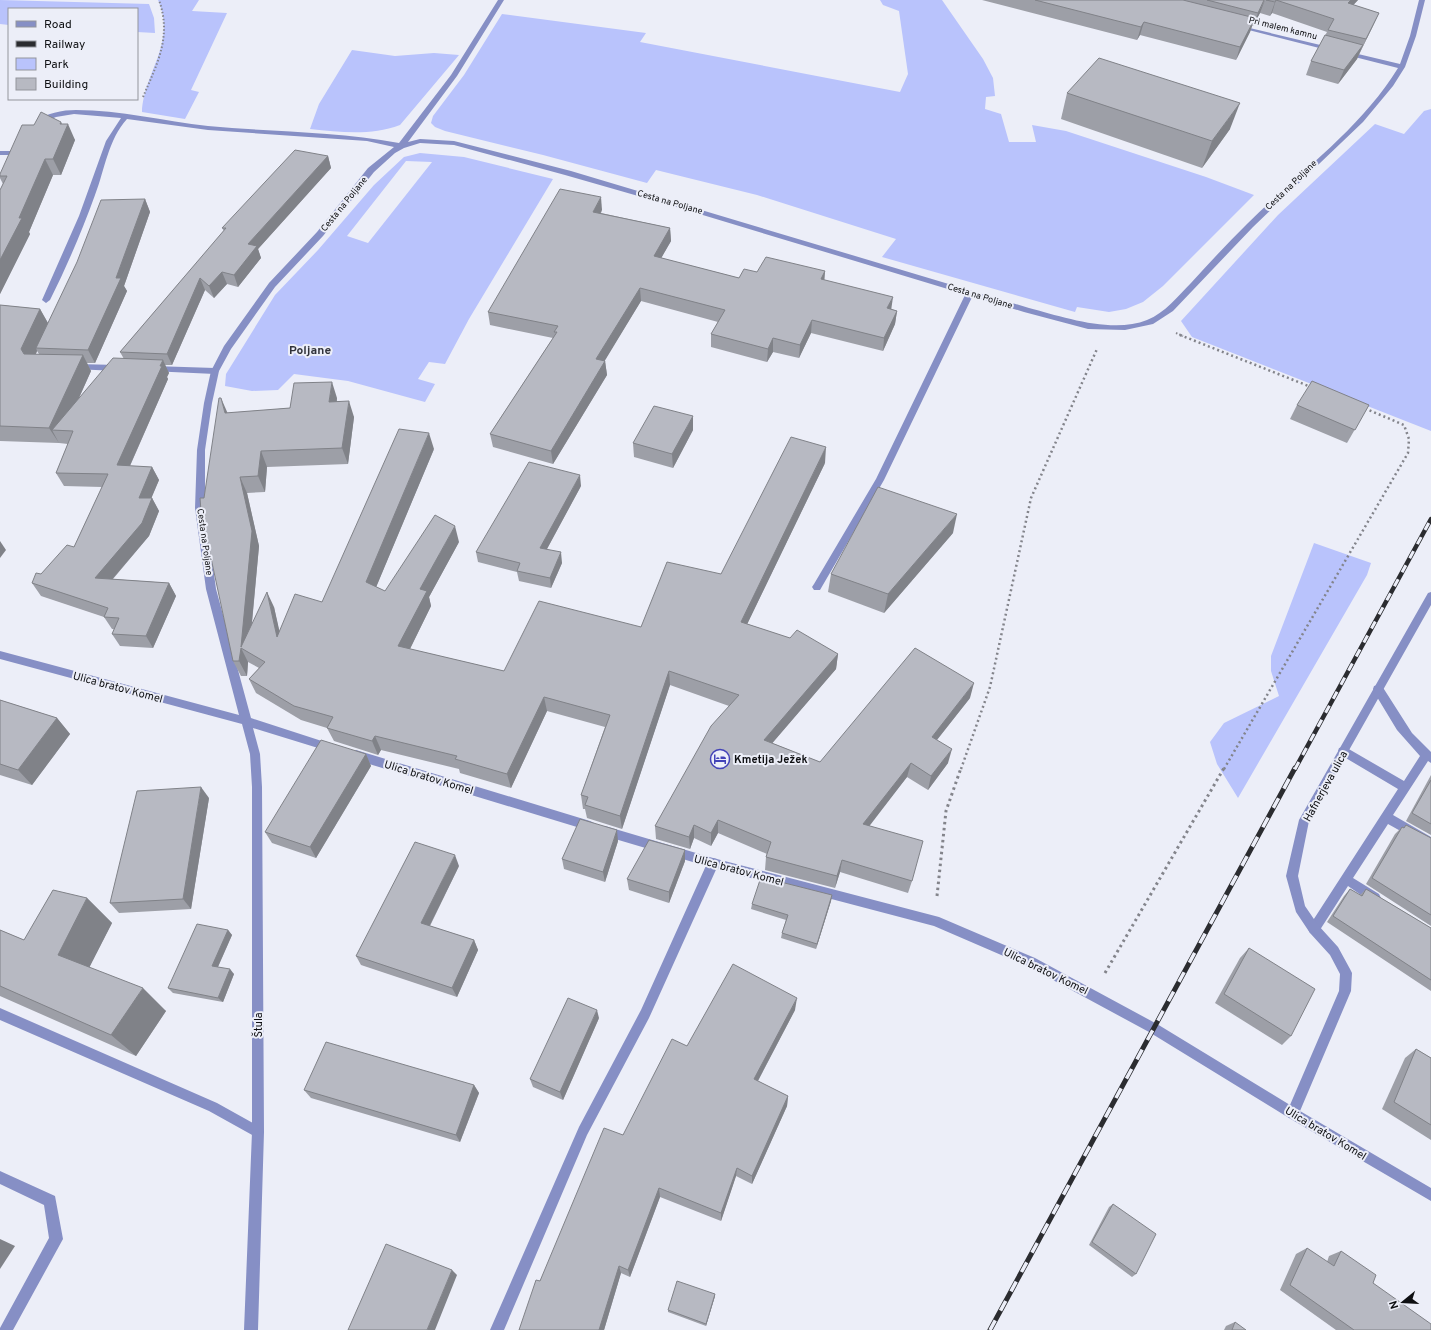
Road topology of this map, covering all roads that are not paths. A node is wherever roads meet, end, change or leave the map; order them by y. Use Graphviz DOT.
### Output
graph roads {
  1 [pos="502,0"];
  2 [pos="1422,0"];
  3 [pos="1235,25"];
  4 [pos="1402,67"];
  5 [pos="126,116"];
  6 [pos="34,126"];
  7 [pos="401,146"];
  8 [pos="0,153"];
  9 [pos="14,153"];
  10 [pos="970,293"];
  11 [pos="46,300"];
  12 [pos="67,367"];
  13 [pos="130,369"];
  14 [pos="145,369"];
  15 [pos="216,371"];
  16 [pos="817,587"];
  17 [pos="1431,596"];
  18 [pos="0,655"];
  19 [pos="1378,689"];
  20 [pos="246,721"];
  21 [pos="1343,751"];
  22 [pos="1428,756"];
  23 [pos="1405,787"];
  24 [pos="1386,817"];
  25 [pos="1431,843"];
  26 [pos="713,863"];
  27 [pos="1346,879"];
  28 [pos="1385,905"];
  29 [pos="1314,929"];
  30 [pos="0,1014"];
  31 [pos="1293,1114"];
  32 [pos="258,1132"];
  33 [pos="0,1176"];
  34 [pos="1431,1195"];
  35 [pos="6,1330"];
  36 [pos="252,1330"];
  37 [pos="497,1330"];
  1 -- 7 [label="street"];
  2 -- 4 [label="street, Cesta na Poljane"];
  3 -- 4 [label="street, Pri malem kamnu"];
  4 -- 10 [label="street, Cesta na Poljane"];
  5 -- 6 [label="street"];
  5 -- 7 [label="street"];
  5 -- 11 [label="street"];
  7 -- 10 [label="street, Cesta na Poljane"];
  7 -- 15 [label="street, Cesta na Poljane"];
  8 -- 9 [label="street"];
  10 -- 16 [label="street"];
  12 -- 13 [label="street"];
  14 -- 15 [label="street"];
  15 -- 20 [label="street, Cesta na Poljane"];
  17 -- 19 [label="street, Hafnerjeva ulica"];
  18 -- 20 [label="street, Ulica bratov Komel"];
  19 -- 21 [label="street, Hafnerjeva ulica"];
  19 -- 22 [label="street"];
  20 -- 26 [label="street, Ulica bratov Komel"];
  20 -- 32 [label="street, Štula"];
  21 -- 23 [label="street"];
  21 -- 29 [label="street, Hafnerjeva ulica"];
  22 -- 23 [label="street"];
  23 -- 24 [label="street"];
  24 -- 25 [label="street"];
  24 -- 27 [label="street"];
  26 -- 31 [label="street, Ulica bratov Komel"];
  26 -- 37 [label="street"];
  27 -- 28 [label="street"];
  27 -- 29 [label="street"];
  29 -- 31 [label="street, Hafnerjeva ulica"];
  30 -- 32 [label="street"];
  31 -- 34 [label="street, Ulica bratov Komel"];
  32 -- 36 [label="street, Štula"];
  33 -- 35 [label="street"];
}
